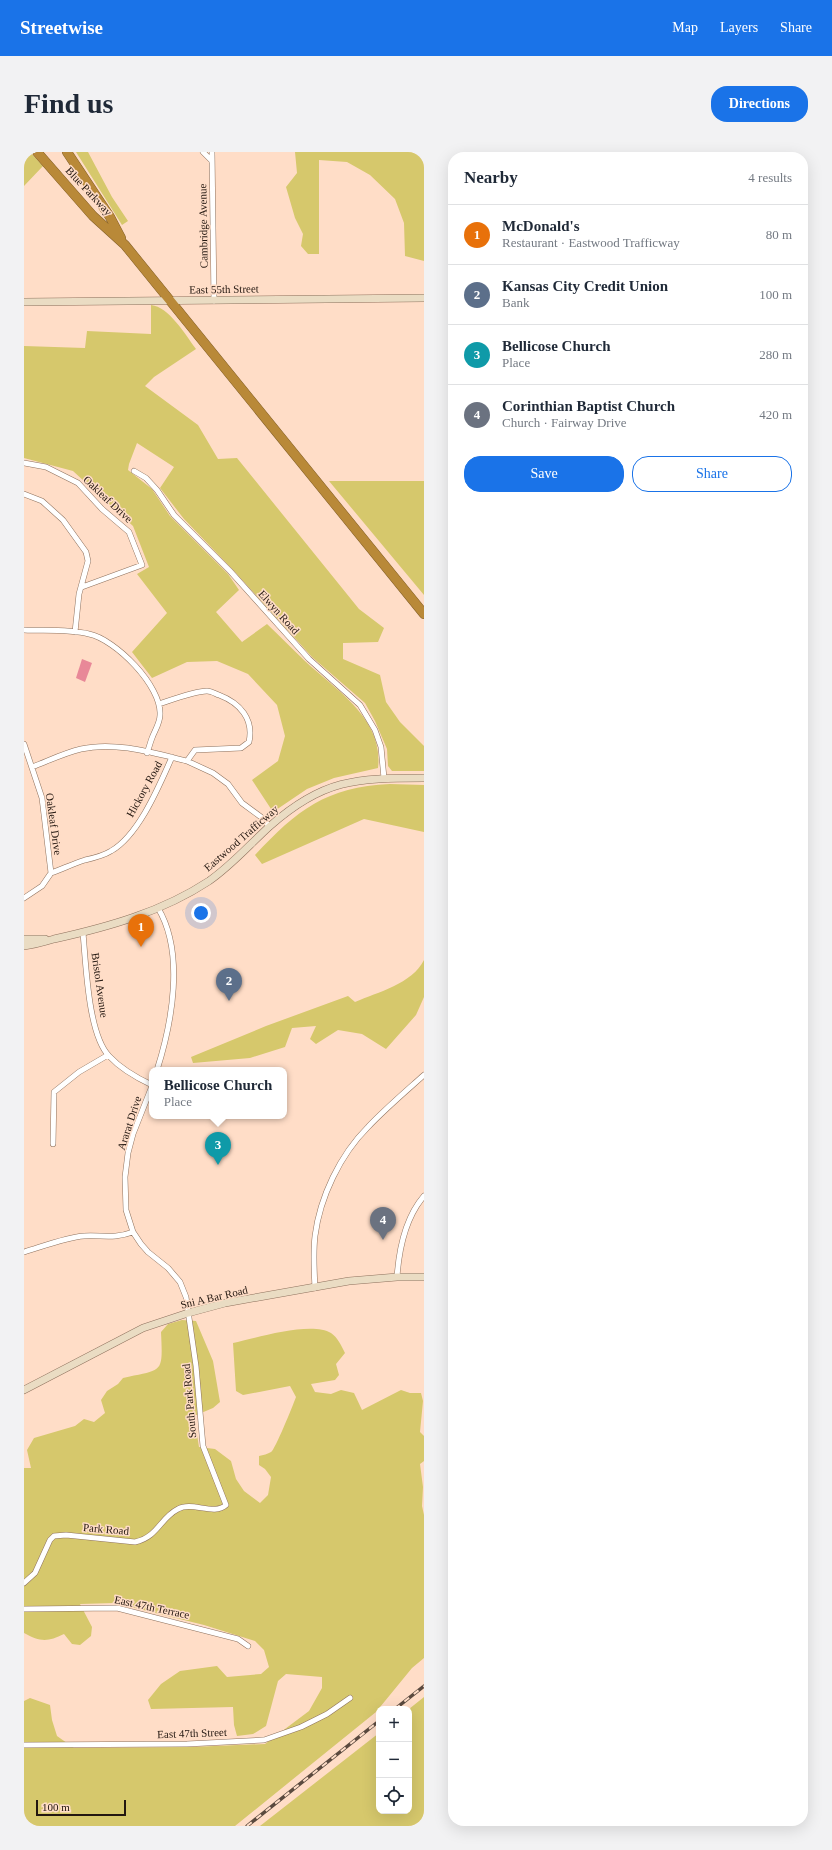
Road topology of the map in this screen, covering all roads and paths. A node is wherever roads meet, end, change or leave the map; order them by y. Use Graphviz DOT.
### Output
graph roads {
  1 [pos="37,152"];
  2 [pos="67,152"];
  3 [pos="203,152"];
  4 [pos="212,152"];
  5 [pos="212,161"];
  6 [pos="125,245"];
  7 [pos="424,298"];
  8 [pos="214,300"];
  9 [pos="170,301"];
  10 [pos="24,302"];
  11 [pos="24,463"];
  12 [pos="134,471"];
  13 [pos="24,494"];
  14 [pos="82,587"];
  15 [pos="424,614"];
  16 [pos="24,630"];
  17 [pos="75,632"];
  18 [pos="159,704"];
  19 [pos="24,744"];
  20 [pos="147,753"];
  21 [pos="172,757"];
  22 [pos="187,761"];
  23 [pos="32,767"];
  24 [pos="384,778"];
  25 [pos="424,778"];
  26 [pos="270,827"];
  27 [pos="51,873"];
  28 [pos="24,898"];
  29 [pos="158,908"];
  30 [pos="83,934"];
  31 [pos="24,939"];
  32 [pos="53,940"];
  33 [pos="24,946"];
  34 [pos="108,1055"];
  35 [pos="158,1067"];
  36 [pos="424,1075"];
  37 [pos="149,1084"];
  38 [pos="149,1094"];
  39 [pos="52,1144"];
  40 [pos="424,1196"];
  41 [pos="133,1232"];
  42 [pos="24,1252"];
  43 [pos="396,1277"];
  44 [pos="424,1277"];
  45 [pos="315,1288"];
  46 [pos="188,1313"];
  47 [pos="24,1390"];
  48 [pos="224,1507"];
  49 [pos="24,1583"];
  50 [pos="24,1609"];
  51 [pos="248,1646"];
  52 [pos="350,1698"];
  53 [pos="24,1745"];
  1 -- 6 [label="highway, Blue Parkway"];
  2 -- 6 [label="highway, Blue Parkway"];
  3 -- 5 [label="street"];
  4 -- 5 [label="street, Cambridge Avenue"];
  5 -- 8 [label="street, Cambridge Avenue"];
  6 -- 9 [label="highway, Blue Parkway"];
  7 -- 8 [label="street, East 55th Street"];
  8 -- 9 [label="street, East 55th Street"];
  9 -- 10 [label="street, East 55th Street"];
  9 -- 15 [label="highway, Blue Parkway"];
  11 -- 14 [label="street, Oakleaf Drive"];
  12 -- 24 [label="street, Elwyn Road"];
  13 -- 14 [label="street"];
  14 -- 17 [label="street"];
  16 -- 17 [label="street"];
  17 -- 18 [label="street"];
  18 -- 20 [label="street, Hickory Road"];
  18 -- 22 [label="street"];
  19 -- 23 [label="street, Oakleaf Drive"];
  20 -- 21 [label="street"];
  20 -- 23 [label="street"];
  21 -- 22 [label="street"];
  21 -- 27 [label="street, Hickory Road"];
  22 -- 26 [label="street"];
  23 -- 27 [label="street, Oakleaf Drive"];
  24 -- 25 [label="street, Eastwood Trafficway"];
  24 -- 26 [label="street, Eastwood Trafficway"];
  26 -- 29 [label="street, Eastwood Trafficway"];
  27 -- 28 [label="street"];
  29 -- 30 [label="street, Eastwood Trafficway"];
  29 -- 35 [label="street"];
  30 -- 32 [label="street, Eastwood Trafficway"];
  30 -- 34 [label="street, Bristol Avenue"];
  31 -- 32 [label="street, Eastwood Trafficway"];
  32 -- 33 [label="street, Eastwood Trafficway"];
  34 -- 37 [label="street, Bristol Avenue"];
  34 -- 39 [label="street"];
  36 -- 45 [label="street"];
  38 -- 41 [label="street, Ararat Drive"];
  40 -- 43 [label="street"];
  41 -- 42 [label="street"];
  41 -- 46 [label="street, Ararat Drive"];
  43 -- 44 [label="street, Sni A Bar Road"];
  43 -- 45 [label="street, Sni A Bar Road"];
  45 -- 46 [label="street, Sni A Bar Road"];
  46 -- 47 [label="street, Sni A Bar Road"];
  46 -- 48 [label="street, South Park Road"];
  48 -- 49 [label="street, Park Road"];
  50 -- 51 [label="street, East 47th Terrace"];
  52 -- 53 [label="street, East 47th Street"];
}
